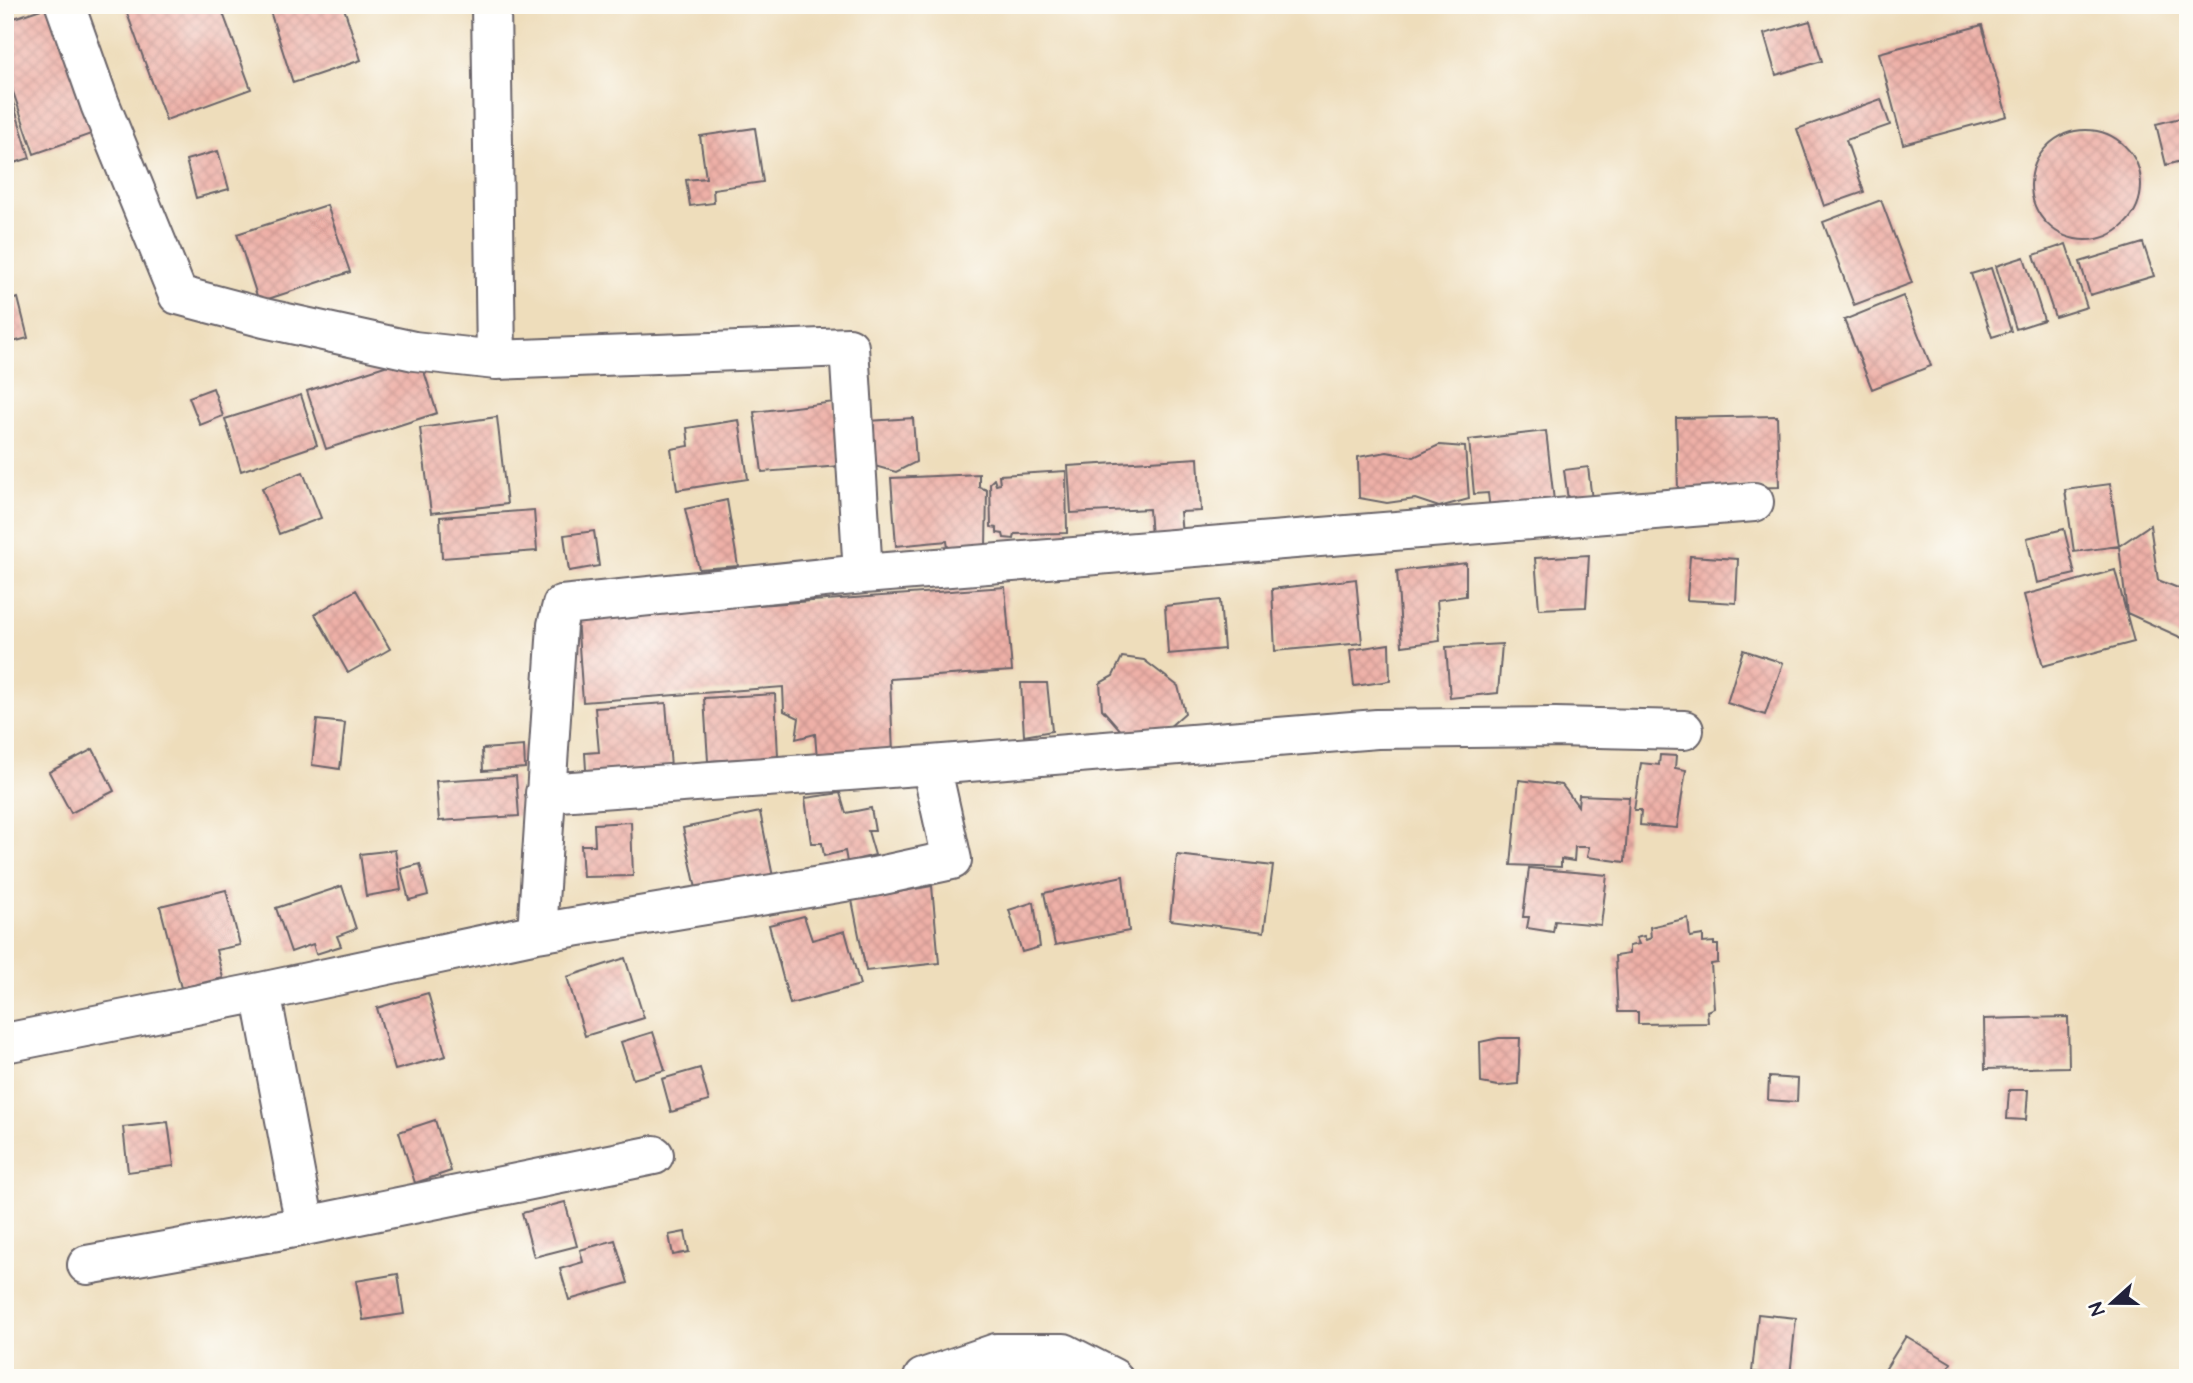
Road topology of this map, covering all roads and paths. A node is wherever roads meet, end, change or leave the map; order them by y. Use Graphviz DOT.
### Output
graph roads {
  1 [pos="65,5"];
  2 [pos="491,5"];
  3 [pos="496,360"];
  4 [pos="1754,502"];
  5 [pos="863,574"];
  6 [pos="1684,730"];
  7 [pos="931,765"];
  8 [pos="545,793"];
  9 [pos="537,933"];
  10 [pos="261,992"];
  11 [pos="5,1043"];
  12 [pos="654,1155"];
  13 [pos="305,1226"];
  14 [pos="87,1265"];
  15 [pos="923,1378"];
  16 [pos="1112,1378"];
  1 -- 3 [label="street"];
  2 -- 3 [label="street"];
  3 -- 5 [label="street"];
  4 -- 5 [label="street"];
  5 -- 8 [label="street"];
  6 -- 7 [label="street"];
  7 -- 8 [label="street"];
  7 -- 9 [label="street"];
  8 -- 9 [label="street"];
  9 -- 10 [label="street"];
  10 -- 11 [label="street"];
  10 -- 13 [label="street"];
  12 -- 13 [label="street"];
  13 -- 14 [label="street"];
  15 -- 16 [label="street"];
}
